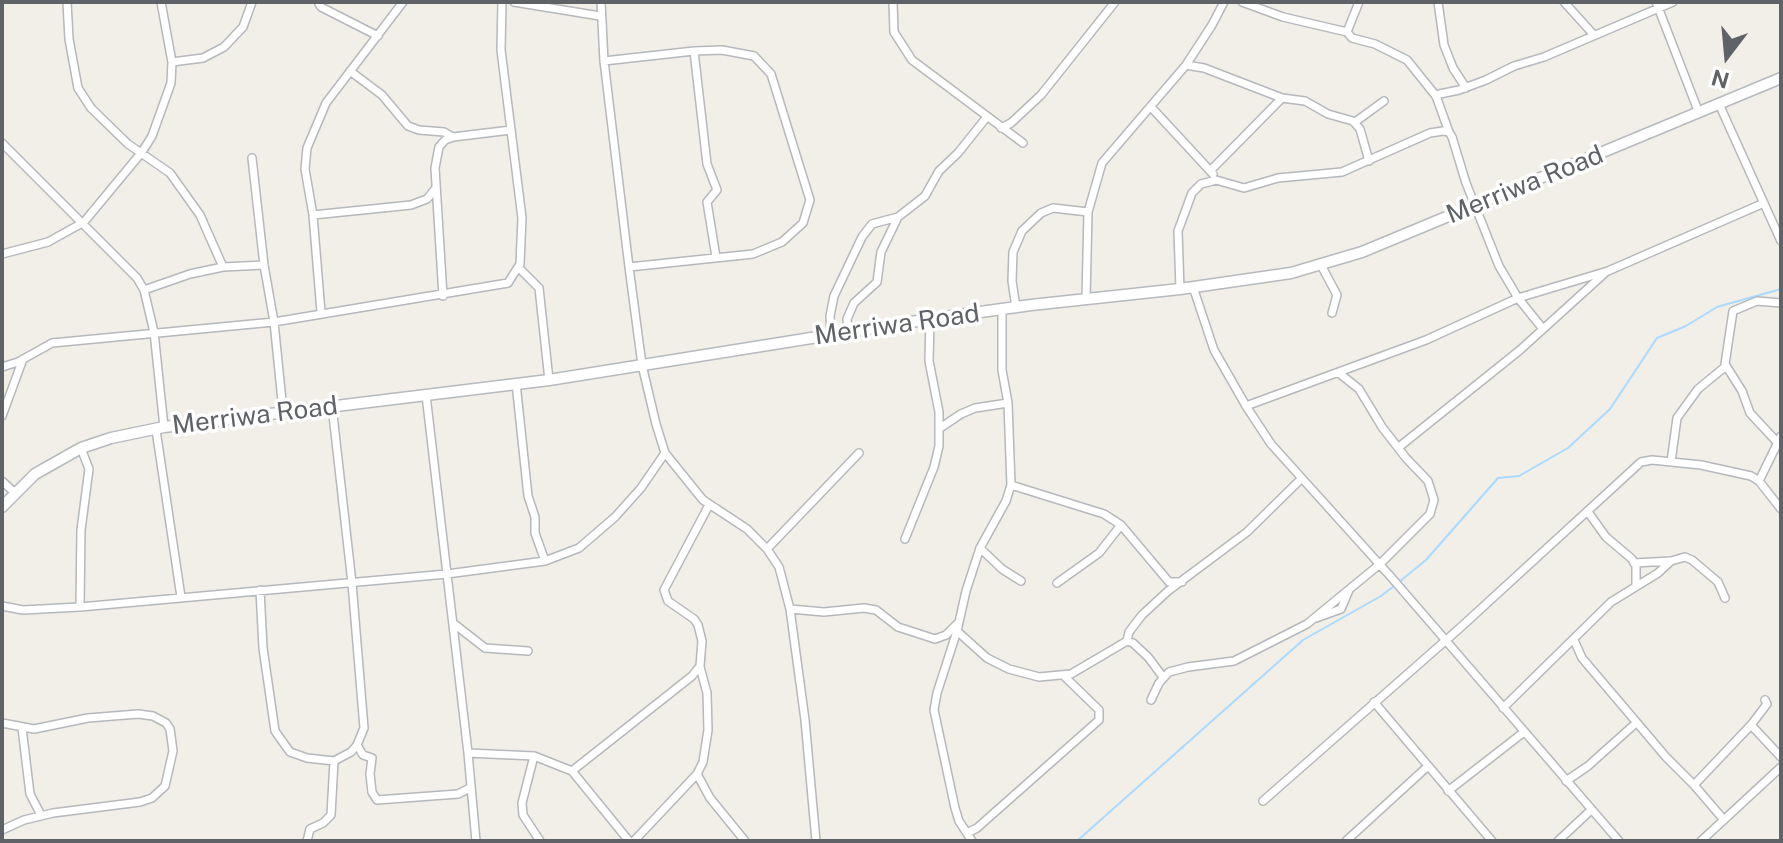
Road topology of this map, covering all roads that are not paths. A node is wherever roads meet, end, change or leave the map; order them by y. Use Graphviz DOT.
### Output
graph roads {
  1 [pos="67,2"];
  2 [pos="161,2"];
  3 [pos="252,2"];
  4 [pos="318,2"];
  5 [pos="403,2"];
  6 [pos="502,2"];
  7 [pos="514,2"];
  8 [pos="601,2"];
  9 [pos="893,2"];
  10 [pos="1115,2"];
  11 [pos="1224,2"];
  12 [pos="1242,2"];
  13 [pos="1359,2"];
  14 [pos="1438,2"];
  15 [pos="1564,2"];
  16 [pos="1673,2"];
  17 [pos="1657,6"];
  18 [pos="600,16"];
  19 [pos="1347,32"];
  20 [pos="1593,34"];
  21 [pos="378,36"];
  22 [pos="694,51"];
  23 [pos="604,61"];
  24 [pos="172,62"];
  25 [pos="1186,65"];
  26 [pos="350,71"];
  27 [pos="1781,78"];
  28 [pos="1466,88"];
  29 [pos="1435,95"];
  30 [pos="1282,98"];
  31 [pos="1384,101"];
  32 [pos="1719,104"];
  33 [pos="1151,107"];
  34 [pos="1699,113"];
  35 [pos="986,118"];
  36 [pos="1355,122"];
  37 [pos="1001,128"];
  38 [pos="511,130"];
  39 [pos="1449,132"];
  40 [pos="453,137"];
  41 [pos="2,143"];
  42 [pos="1023,143"];
  43 [pos="142,152"];
  44 [pos="252,158"];
  45 [pos="1369,161"];
  46 [pos="1211,170"];
  47 [pos="1216,180"];
  48 [pos="436,187"];
  49 [pos="1764,203"];
  50 [pos="1474,205"];
  51 [pos="1088,212"];
  52 [pos="313,215"];
  53 [pos="898,217"];
  54 [pos="84,222"];
  55 [pos="1781,241"];
  56 [pos="2,254"];
  57 [pos="716,257"];
  58 [pos="264,265"];
  59 [pos="1321,265"];
  60 [pos="223,267"];
  61 [pos="629,267"];
  62 [pos="519,268"];
  63 [pos="1608,271"];
  64 [pos="1193,287"];
  65 [pos="1180,289"];
  66 [pos="144,290"];
  67 [pos="443,296"];
  68 [pos="1518,298"];
  69 [pos="1086,299"];
  70 [pos="1781,303"];
  71 [pos="1016,307"];
  72 [pos="1002,310"];
  73 [pos="321,312"];
  74 [pos="1332,313"];
  75 [pos="930,319"];
  76 [pos="274,322"];
  77 [pos="1543,329"];
  78 [pos="848,331"];
  79 [pos="154,332"];
  80 [pos="831,334"];
  81 [pos="23,359"];
  82 [pos="642,365"];
  83 [pos="1726,366"];
  84 [pos="2,367"];
  85 [pos="1339,373"];
  86 [pos="549,380"];
  87 [pos="516,383"];
  88 [pos="426,395"];
  89 [pos="1008,403"];
  90 [pos="332,406"];
  91 [pos="1246,406"];
  92 [pos="283,411"];
  93 [pos="2,416"];
  94 [pos="160,428"];
  95 [pos="940,428"];
  96 [pos="1779,439"];
  97 [pos="1399,447"];
  98 [pos="81,448"];
  99 [pos="665,453"];
  100 [pos="859,453"];
  101 [pos="1671,462"];
  102 [pos="1301,479"];
  103 [pos="2,481"];
  104 [pos="1759,481"];
  105 [pos="1011,485"];
  106 [pos="15,493"];
  107 [pos="709,505"];
  108 [pos="2,507"];
  109 [pos="1781,509"];
  110 [pos="1588,512"];
  111 [pos="1121,525"];
  112 [pos="905,539"];
  113 [pos="980,548"];
  114 [pos="767,549"];
  115 [pos="545,561"];
  116 [pos="1671,561"];
  117 [pos="1634,563"];
  118 [pos="1380,564"];
  119 [pos="447,574"];
  120 [pos="1021,581"];
  121 [pos="1182,582"];
  122 [pos="352,583"];
  123 [pos="1057,583"];
  124 [pos="1636,585"];
  125 [pos="260,590"];
  126 [pos="181,597"];
  127 [pos="1725,598"];
  128 [pos="2,606"];
  129 [pos="80,607"];
  130 [pos="790,609"];
  131 [pos="453,623"];
  132 [pos="958,627"];
  133 [pos="1445,640"];
  134 [pos="1574,640"];
  135 [pos="1127,641"];
  136 [pos="528,651"];
  137 [pos="1562,652"];
  138 [pos="1582,658"];
  139 [pos="700,666"];
  140 [pos="1063,675"];
  141 [pos="1163,677"];
  142 [pos="1151,700"];
  143 [pos="1765,700"];
  144 [pos="1374,702"];
  145 [pos="1503,708"];
  146 [pos="2,723"];
  147 [pos="1636,723"];
  148 [pos="1751,725"];
  149 [pos="22,728"];
  150 [pos="1524,732"];
  151 [pos="357,745"];
  152 [pos="468,753"];
  153 [pos="534,756"];
  154 [pos="1781,757"];
  155 [pos="334,761"];
  156 [pos="1428,766"];
  157 [pos="1781,767"];
  158 [pos="572,771"];
  159 [pos="697,774"];
  160 [pos="1566,781"];
  161 [pos="1694,785"];
  162 [pos="470,788"];
  163 [pos="1448,791"];
  164 [pos="1263,801"];
  165 [pos="1591,810"];
  166 [pos="41,815"];
  167 [pos="1724,820"];
  168 [pos="2,830"];
  169 [pos="967,833"];
  170 [pos="307,841"];
  171 [pos="476,841"];
  172 [pos="540,841"];
  173 [pos="631,841"];
  174 [pos="745,841"];
  175 [pos="816,841"];
  176 [pos="972,841"];
  177 [pos="1346,841"];
  178 [pos="1492,841"];
  179 [pos="1558,841"];
  180 [pos="1619,841"];
  181 [pos="1702,841"];
  1 -- 43 [label="street"];
  2 -- 24 [label="street"];
  3 -- 24 [label="street"];
  4 -- 21 [label="street"];
  5 -- 21 [label="street"];
  6 -- 38 [label="street"];
  7 -- 18 [label="street"];
  8 -- 18 [label="street"];
  9 -- 35 [label="street"];
  10 -- 37 [label="street"];
  11 -- 25 [label="street"];
  12 -- 19 [label="street"];
  13 -- 19 [label="street"];
  14 -- 28 [label="street"];
  15 -- 20 [label="street"];
  16 -- 17 [label="street"];
  17 -- 20 [label="street"];
  17 -- 34 [label="street"];
  18 -- 23 [label="street"];
  19 -- 29 [label="street"];
  20 -- 28 [label="street"];
  21 -- 26 [label="street"];
  22 -- 23 [label="street"];
  22 -- 57 [label="street"];
  22 -- 57 [label="street"];
  23 -- 61 [label="street"];
  24 -- 43 [label="street"];
  25 -- 30 [label="street"];
  25 -- 33 [label="street"];
  26 -- 40 [label="street"];
  26 -- 52 [label="street"];
  27 -- 32 [label="street, Merriwa Road"];
  28 -- 29 [label="street"];
  29 -- 39 [label="street"];
  30 -- 36 [label="street"];
  30 -- 46 [label="street"];
  31 -- 36 [label="street"];
  32 -- 34 [label="street, Merriwa Road"];
  32 -- 49 [label="street"];
  33 -- 46 [label="street"];
  33 -- 51 [label="street"];
  34 -- 50 [label="street, Merriwa Road"];
  35 -- 37 [label="street"];
  35 -- 53 [label="street"];
  36 -- 45 [label="street"];
  37 -- 42 [label="street"];
  38 -- 40 [label="street"];
  38 -- 62 [label="street"];
  39 -- 45 [label="street"];
  39 -- 50 [label="street"];
  40 -- 48 [label="street"];
  41 -- 54 [label="street"];
  43 -- 54 [label="street"];
  43 -- 60 [label="street"];
  44 -- 58 [label="street"];
  45 -- 47 [label="street"];
  46 -- 47 [label="street"];
  47 -- 65 [label="street"];
  48 -- 52 [label="street"];
  48 -- 67 [label="street"];
  49 -- 55 [label="street"];
  49 -- 63 [label="street"];
  50 -- 59 [label="street, Merriwa Road"];
  50 -- 68 [label="street"];
  51 -- 69 [label="street"];
  51 -- 71 [label="street"];
  52 -- 73 [label="street"];
  53 -- 78 [label="street"];
  53 -- 80 [label="street"];
  54 -- 56 [label="street"];
  54 -- 66 [label="street"];
  57 -- 61 [label="street"];
  58 -- 60 [label="street"];
  58 -- 76 [label="street"];
  59 -- 64 [label="street, Merriwa Road"];
  59 -- 74 [label="street"];
  60 -- 66 [label="street"];
  61 -- 82 [label="street"];
  62 -- 67 [label="street"];
  62 -- 86 [label="street"];
  63 -- 68 [label="street"];
  63 -- 77 [label="street"];
  64 -- 65 [label="street, Merriwa Road"];
  64 -- 91 [label="street"];
  65 -- 69 [label="street, Merriwa Road"];
  66 -- 79 [label="street"];
  67 -- 73 [label="street"];
  68 -- 77 [label="street"];
  68 -- 85 [label="street"];
  69 -- 71 [label="street, Merriwa Road"];
  70 -- 83 [label="street"];
  71 -- 72 [label="street, Merriwa Road"];
  72 -- 75 [label="street, Merriwa Road"];
  72 -- 89 [label="street"];
  73 -- 76 [label="street"];
  75 -- 78 [label="street, Merriwa Road"];
  75 -- 95 [label="street"];
  76 -- 79 [label="street"];
  76 -- 92 [label="street"];
  77 -- 97 [label="street"];
  78 -- 80 [label="street, Merriwa Road"];
  79 -- 81 [label="street"];
  79 -- 94 [label="street"];
  80 -- 82 [label="street, Merriwa Road"];
  81 -- 84 [label="street"];
  81 -- 93 [label="street"];
  82 -- 86 [label="street, Merriwa Road"];
  82 -- 99 [label="street"];
  83 -- 96 [label="street"];
  83 -- 101 [label="street"];
  85 -- 91 [label="street"];
  85 -- 97 [label="street"];
  86 -- 87 [label="street, Merriwa Road"];
  87 -- 88 [label="street, Merriwa Road"];
  87 -- 115 [label="street"];
  88 -- 90 [label="street, Merriwa Road"];
  88 -- 119 [label="street"];
  89 -- 95 [label="street"];
  89 -- 105 [label="street"];
  90 -- 92 [label="street, Merriwa Road"];
  90 -- 122 [label="street"];
  91 -- 102 [label="street"];
  92 -- 94 [label="street, Merriwa Road"];
  94 -- 98 [label="street, Merriwa Road"];
  94 -- 126 [label="street"];
  95 -- 112 [label="street"];
  96 -- 104 [label="street"];
  97 -- 118 [label="street"];
  98 -- 106 [label="street, Merriwa Road"];
  98 -- 129 [label="street"];
  99 -- 107 [label="street"];
  99 -- 115 [label="street"];
  100 -- 114 [label="street"];
  101 -- 104 [label="street"];
  101 -- 110 [label="street"];
  102 -- 118 [label="street"];
  102 -- 121 [label="street"];
  103 -- 106 [label="street"];
  104 -- 109 [label="street"];
  105 -- 111 [label="street"];
  105 -- 113 [label="street"];
  106 -- 108 [label="street, Merriwa Road"];
  107 -- 114 [label="street"];
  107 -- 139 [label="street"];
  110 -- 117 [label="street"];
  110 -- 133 [label="street"];
  111 -- 121 [label="street"];
  111 -- 123 [label="street"];
  113 -- 120 [label="street"];
  113 -- 132 [label="street"];
  114 -- 130 [label="street"];
  115 -- 119 [label="street"];
  116 -- 117 [label="street"];
  116 -- 124 [label="street"];
  116 -- 127 [label="street"];
  117 -- 124 [label="street"];
  118 -- 133 [label="street"];
  118 -- 141 [label="street"];
  119 -- 122 [label="street"];
  119 -- 131 [label="street"];
  121 -- 135 [label="street"];
  122 -- 125 [label="street"];
  122 -- 151 [label="street"];
  124 -- 134 [label="street"];
  125 -- 126 [label="street"];
  125 -- 155 [label="street"];
  126 -- 129 [label="street"];
  128 -- 129 [label="street"];
  130 -- 132 [label="street"];
  130 -- 175 [label="street"];
  131 -- 136 [label="street"];
  131 -- 152 [label="street"];
  132 -- 140 [label="street"];
  132 -- 169 [label="street"];
  133 -- 144 [label="street"];
  133 -- 145 [label="street"];
  134 -- 137 [label="street"];
  134 -- 138 [label="street"];
  135 -- 140 [label="street"];
  135 -- 141 [label="street"];
  137 -- 138 [label="street"];
  137 -- 145 [label="street"];
  138 -- 147 [label="street"];
  139 -- 158 [label="street"];
  139 -- 159 [label="street"];
  140 -- 169 [label="street"];
  141 -- 142 [label="street"];
  143 -- 148 [label="street"];
  144 -- 156 [label="street"];
  144 -- 164 [label="street"];
  145 -- 150 [label="street"];
  146 -- 149 [label="street"];
  147 -- 160 [label="street"];
  147 -- 161 [label="street"];
  148 -- 154 [label="street"];
  148 -- 161 [label="street"];
  149 -- 166 [label="street"];
  149 -- 166 [label="street"];
  150 -- 160 [label="street"];
  150 -- 163 [label="street"];
  151 -- 155 [label="street"];
  151 -- 162 [label="street"];
  152 -- 153 [label="street"];
  152 -- 162 [label="street"];
  153 -- 158 [label="street"];
  153 -- 172 [label="street"];
  155 -- 170 [label="street"];
  156 -- 163 [label="street"];
  156 -- 177 [label="street"];
  157 -- 167 [label="street"];
  158 -- 173 [label="street"];
  159 -- 173 [label="street"];
  159 -- 174 [label="street"];
  160 -- 165 [label="street"];
  161 -- 167 [label="street"];
  162 -- 171 [label="street"];
  163 -- 178 [label="street"];
  165 -- 179 [label="street"];
  165 -- 180 [label="street"];
  166 -- 168 [label="street"];
  167 -- 181 [label="street"];
  169 -- 176 [label="street"];
}
